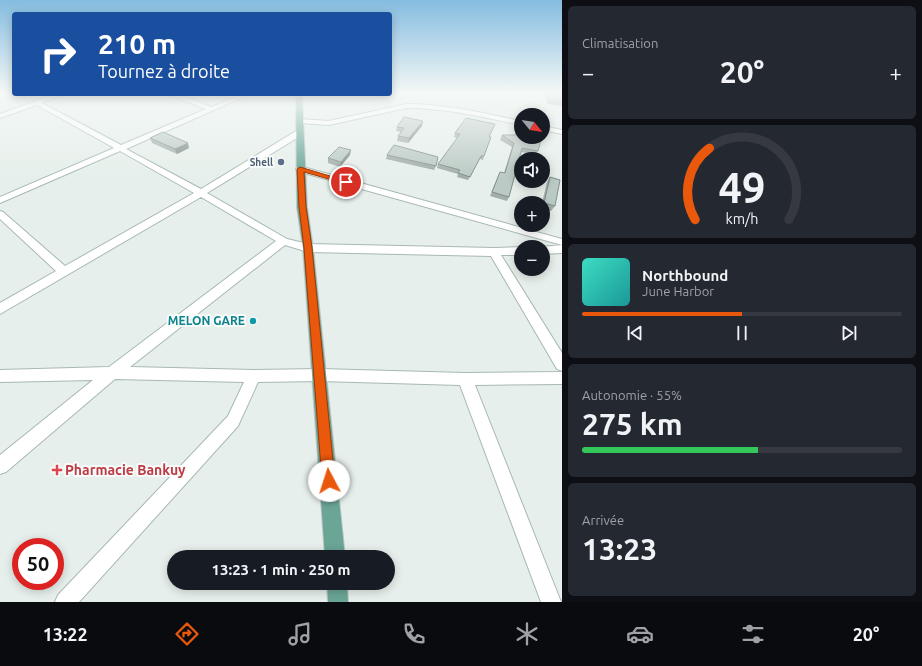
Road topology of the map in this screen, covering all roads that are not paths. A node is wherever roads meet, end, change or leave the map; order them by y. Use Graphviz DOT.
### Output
graph roads {
  1 [pos="71,121"];
  2 [pos="184,121"];
  3 [pos="299,121"];
  4 [pos="338,121"];
  5 [pos="299,127"];
  6 [pos="550,129"];
  7 [pos="562,132"];
  8 [pos="121,148"];
  9 [pos="300,169"];
  10 [pos="201,193"];
  11 [pos="0,200"];
  12 [pos="0,214"];
  13 [pos="283,241"];
  14 [pos="562,242"];
  15 [pos="308,248"];
  16 [pos="562,249"];
  17 [pos="550,250"];
  18 [pos="514,251"];
  19 [pos="494,252"];
  20 [pos="64,272"];
  21 [pos="0,309"];
  22 [pos="562,365"];
  23 [pos="112,373"];
  24 [pos="320,375"];
  25 [pos="0,376"];
  26 [pos="254,376"];
  27 [pos="466,378"];
  28 [pos="562,378"];
  29 [pos="0,466"];
  30 [pos="334,550"];
  31 [pos="337,590"];
  32 [pos="65,602"];
  33 [pos="338,602"];
  34 [pos="551,602"];
  1 -- 8 [label="street"];
  2 -- 8 [label="street"];
  3 -- 5 [label="main road"];
  4 -- 5 [label="street"];
  5 -- 9 [label="main road"];
  5 -- 10 [label="street"];
  6 -- 7 [label="street"];
  8 -- 10 [label="street"];
  8 -- 11 [label="street"];
  9 -- 14 [label="street"];
  9 -- 15 [label="main road"];
  10 -- 13 [label="street"];
  10 -- 20 [label="street"];
  12 -- 20 [label="street"];
  13 -- 15 [label="street"];
  13 -- 23 [label="street"];
  15 -- 19 [label="street"];
  15 -- 24 [label="main road"];
  16 -- 17 [label="street"];
  18 -- 19 [label="street"];
  19 -- 22 [label="street"];
  20 -- 21 [label="street"];
  23 -- 25 [label="street"];
  23 -- 26 [label="street"];
  23 -- 29 [label="street"];
  24 -- 26 [label="street"];
  24 -- 27 [label="street"];
  24 -- 30 [label="main road"];
  26 -- 32 [label="street"];
  27 -- 28 [label="street"];
  27 -- 34 [label="street"];
  31 -- 33 [label="main road"];
}
